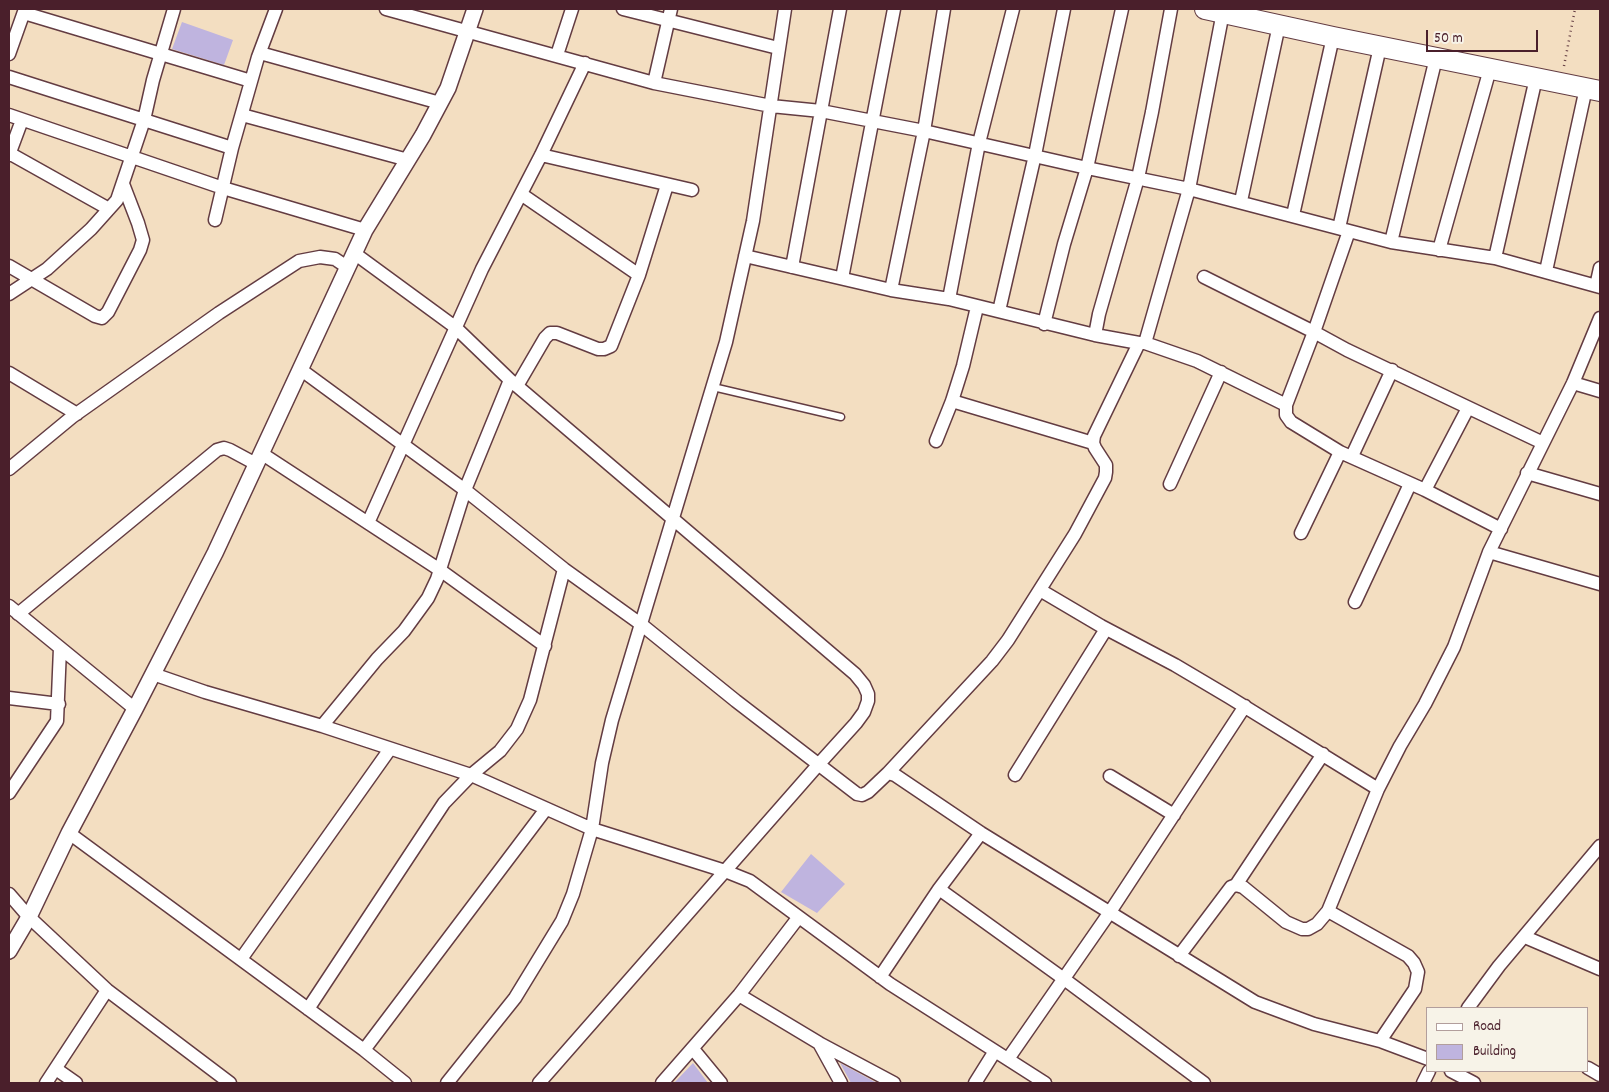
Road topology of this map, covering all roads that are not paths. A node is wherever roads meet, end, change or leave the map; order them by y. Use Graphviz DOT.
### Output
graph roads {
  1 [pos="174,9"];
  2 [pos="276,9"];
  3 [pos="386,9"];
  4 [pos="475,9"];
  5 [pos="572,9"];
  6 [pos="623,9"];
  7 [pos="785,9"];
  8 [pos="840,9"];
  9 [pos="894,9"];
  10 [pos="944,9"];
  11 [pos="1013,9"];
  12 [pos="1064,9"];
  13 [pos="1122,9"];
  14 [pos="1171,9"];
  15 [pos="1264,9"];
  16 [pos="1214,10"];
  17 [pos="24,11"];
  18 [pos="670,14"];
  19 [pos="1279,25"];
  20 [pos="468,31"];
  21 [pos="1333,37"];
  22 [pos="1380,47"];
  23 [pos="778,48"];
  24 [pos="161,53"];
  25 [pos="260,53"];
  26 [pos="9,54"];
  27 [pos="556,55"];
  28 [pos="1436,58"];
  29 [pos="585,63"];
  30 [pos="1490,69"];
  31 [pos="9,76"];
  32 [pos="1536,78"];
  33 [pos="251,81"];
  34 [pos="654,82"];
  35 [pos="1596,86"];
  36 [pos="440,104"];
  37 [pos="771,106"];
  38 [pos="821,111"];
  39 [pos="242,115"];
  40 [pos="9,116"];
  41 [pos="22,120"];
  42 [pos="144,120"];
  43 [pos="873,122"];
  44 [pos="924,131"];
  45 [pos="979,143"];
  46 [pos="232,148"];
  47 [pos="9,154"];
  48 [pos="541,155"];
  49 [pos="1035,155"];
  50 [pos="132,156"];
  51 [pos="408,160"];
  52 [pos="1087,168"];
  53 [pos="1138,178"];
  54 [pos="123,184"];
  55 [pos="668,185"];
  56 [pos="223,188"];
  57 [pos="1189,189"];
  58 [pos="692,190"];
  59 [pos="521,194"];
  60 [pos="1241,201"];
  61 [pos="109,209"];
  62 [pos="1293,215"];
  63 [pos="216,220"];
  64 [pos="364,230"];
  65 [pos="1344,230"];
  66 [pos="1391,242"];
  67 [pos="1438,250"];
  68 [pos="354,253"];
  69 [pos="745,256"];
  70 [pos="1495,258"];
  71 [pos="9,266"];
  72 [pos="347,267"];
  73 [pos="792,267"];
  74 [pos="1600,268"];
  75 [pos="1546,271"];
  76 [pos="639,275"];
  77 [pos="1204,277"];
  78 [pos="842,278"];
  79 [pos="30,279"];
  80 [pos="1598,286"];
  81 [pos="891,290"];
  82 [pos="9,294"];
  83 [pos="949,299"];
  84 [pos="977,307"];
  85 [pos="999,311"];
  86 [pos="1600,318"];
  87 [pos="1044,324"];
  88 [pos="455,327"];
  89 [pos="1314,332"];
  90 [pos="1095,335"];
  91 [pos="1142,343"];
  92 [pos="300,369"];
  93 [pos="1392,370"];
  94 [pos="1222,372"];
  95 [pos="9,373"];
  96 [pos="513,383"];
  97 [pos="1573,383"];
  98 [pos="713,387"];
  99 [pos="1600,391"];
  100 [pos="952,401"];
  101 [pos="1286,405"];
  102 [pos="1468,408"];
  103 [pos="77,414"];
  104 [pos="841,417"];
  105 [pos="936,440"];
  106 [pos="1093,443"];
  107 [pos="1543,443"];
  108 [pos="402,445"];
  109 [pos="1346,454"];
  110 [pos="258,459"];
  111 [pos="9,469"];
  112 [pos="1527,473"];
  113 [pos="1170,484"];
  114 [pos="1410,484"];
  115 [pos="465,490"];
  116 [pos="1425,490"];
  117 [pos="1600,494"];
  118 [pos="672,519"];
  119 [pos="368,523"];
  120 [pos="1500,529"];
  121 [pos="1302,533"];
  122 [pos="1489,552"];
  123 [pos="564,569"];
  124 [pos="440,570"];
  125 [pos="1600,584"];
  126 [pos="1040,590"];
  127 [pos="1355,602"];
  128 [pos="14,610"];
  129 [pos="642,625"];
  130 [pos="1106,629"];
  131 [pos="545,646"];
  132 [pos="60,648"];
  133 [pos="153,674"];
  134 [pos="9,698"];
  135 [pos="59,704"];
  136 [pos="1245,706"];
  137 [pos="135,709"];
  138 [pos="322,726"];
  139 [pos="390,749"];
  140 [pos="1323,754"];
  141 [pos="818,764"];
  142 [pos="888,773"];
  143 [pos="471,775"];
  144 [pos="1015,775"];
  145 [pos="1110,776"];
  146 [pos="1378,789"];
  147 [pos="9,793"];
  148 [pos="546,809"];
  149 [pos="1174,815"];
  150 [pos="592,829"];
  151 [pos="69,833"];
  152 [pos="981,833"];
  153 [pos="1600,846"];
  154 [pos="725,871"];
  155 [pos="1236,885"];
  156 [pos="939,889"];
  157 [pos="9,894"];
  158 [pos="1328,911"];
  159 [pos="1110,912"];
  160 [pos="29,918"];
  161 [pos="798,918"];
  162 [pos="1525,937"];
  163 [pos="9,951"];
  164 [pos="1179,956"];
  165 [pos="241,960"];
  166 [pos="1600,969"];
  167 [pos="880,977"];
  168 [pos="1064,979"];
  169 [pos="107,990"];
  170 [pos="739,995"];
  171 [pos="1473,1007"];
  172 [pos="308,1009"];
  173 [pos="1380,1041"];
  174 [pos="819,1043"];
  175 [pos="693,1049"];
  176 [pos="364,1050"];
  177 [pos="996,1051"];
  178 [pos="1426,1058"];
  179 [pos="1008,1059"];
  180 [pos="56,1069"];
  181 [pos="1589,1069"];
  182 [pos="1452,1072"];
  183 [pos="1600,1075"];
  184 [pos="46,1083"];
  185 [pos="76,1083"];
  186 [pos="230,1083"];
  187 [pos="405,1083"];
  188 [pos="447,1083"];
  189 [pos="539,1083"];
  190 [pos="662,1083"];
  191 [pos="721,1083"];
  192 [pos="841,1083"];
  193 [pos="894,1083"];
  194 [pos="975,1083"];
  195 [pos="1046,1083"];
  196 [pos="1204,1083"];
  197 [pos="1474,1083"];
  1 -- 24 [label="street"];
  2 -- 25 [label="street"];
  3 -- 20 [label="street"];
  4 -- 20 [label="street"];
  5 -- 27 [label="street"];
  6 -- 18 [label="street"];
  7 -- 23 [label="street"];
  8 -- 38 [label="street"];
  9 -- 43 [label="street"];
  10 -- 44 [label="street"];
  11 -- 45 [label="street"];
  12 -- 49 [label="street"];
  13 -- 52 [label="street"];
  14 -- 53 [label="street"];
  15 -- 35 [label="highway"];
  16 -- 19 [label="highway"];
  16 -- 57 [label="street"];
  17 -- 24 [label="street"];
  17 -- 26 [label="street"];
  18 -- 23 [label="street"];
  18 -- 34 [label="street"];
  19 -- 21 [label="highway"];
  19 -- 60 [label="street"];
  20 -- 27 [label="street"];
  20 -- 36 [label="street"];
  21 -- 22 [label="highway"];
  21 -- 62 [label="street"];
  22 -- 28 [label="highway"];
  22 -- 65 [label="street"];
  23 -- 37 [label="street"];
  24 -- 33 [label="street"];
  24 -- 42 [label="street"];
  25 -- 33 [label="street"];
  25 -- 36 [label="street"];
  27 -- 29 [label="street"];
  28 -- 30 [label="highway"];
  28 -- 66 [label="street"];
  29 -- 34 [label="street"];
  29 -- 48 [label="street"];
  30 -- 32 [label="highway"];
  30 -- 67 [label="street"];
  31 -- 42 [label="street"];
  32 -- 35 [label="highway"];
  32 -- 70 [label="street"];
  33 -- 39 [label="street"];
  34 -- 37 [label="street"];
  35 -- 75 [label="street"];
  36 -- 51 [label="street"];
  37 -- 38 [label="street"];
  37 -- 69 [label="street"];
  38 -- 43 [label="street"];
  38 -- 73 [label="street"];
  39 -- 46 [label="street"];
  39 -- 51 [label="street"];
  40 -- 41 [label="street"];
  41 -- 47 [label="street"];
  41 -- 50 [label="street"];
  42 -- 46 [label="street"];
  42 -- 50 [label="street"];
  43 -- 44 [label="street"];
  43 -- 78 [label="street"];
  44 -- 45 [label="street"];
  44 -- 81 [label="street"];
  45 -- 49 [label="street"];
  45 -- 83 [label="street"];
  46 -- 56 [label="street"];
  47 -- 61 [label="street"];
  48 -- 55 [label="street"];
  48 -- 59 [label="street"];
  49 -- 52 [label="street"];
  49 -- 85 [label="street"];
  50 -- 54 [label="street"];
  50 -- 56 [label="street"];
  51 -- 64 [label="street"];
  52 -- 53 [label="street"];
  52 -- 87 [label="street"];
  53 -- 57 [label="street"];
  53 -- 90 [label="street"];
  54 -- 61 [label="street"];
  54 -- 79 [label="street"];
  55 -- 58 [label="street"];
  55 -- 76 [label="street"];
  56 -- 63 [label="street"];
  56 -- 64 [label="street"];
  57 -- 60 [label="street"];
  57 -- 91 [label="street"];
  59 -- 76 [label="street"];
  59 -- 88 [label="street"];
  60 -- 62 [label="street"];
  61 -- 79 [label="street"];
  62 -- 65 [label="street"];
  64 -- 68 [label="street"];
  65 -- 66 [label="street"];
  65 -- 89 [label="street"];
  66 -- 67 [label="street"];
  67 -- 70 [label="street"];
  68 -- 72 [label="street"];
  68 -- 88 [label="street"];
  69 -- 73 [label="street"];
  69 -- 98 [label="street"];
  70 -- 75 [label="street"];
  71 -- 79 [label="street"];
  72 -- 92 [label="street"];
  72 -- 103 [label="street"];
  73 -- 78 [label="street"];
  74 -- 80 [label="street"];
  75 -- 80 [label="street"];
  76 -- 96 [label="street"];
  77 -- 89 [label="street"];
  78 -- 81 [label="street"];
  79 -- 82 [label="street"];
  81 -- 83 [label="street"];
  83 -- 84 [label="street"];
  84 -- 85 [label="street"];
  84 -- 100 [label="street"];
  85 -- 87 [label="street"];
  86 -- 97 [label="street"];
  87 -- 90 [label="street"];
  88 -- 96 [label="street"];
  88 -- 108 [label="street"];
  89 -- 93 [label="street"];
  89 -- 101 [label="street"];
  90 -- 91 [label="street"];
  91 -- 94 [label="street"];
  91 -- 106 [label="street"];
  92 -- 108 [label="street"];
  92 -- 110 [label="street"];
  93 -- 102 [label="street"];
  93 -- 109 [label="street"];
  94 -- 101 [label="street"];
  94 -- 113 [label="street"];
  95 -- 103 [label="street"];
  96 -- 115 [label="street"];
  96 -- 118 [label="street"];
  97 -- 99 [label="street"];
  97 -- 107 [label="street"];
  98 -- 104 [label="lane"];
  98 -- 118 [label="street"];
  100 -- 105 [label="street"];
  100 -- 106 [label="street"];
  101 -- 109 [label="street"];
  102 -- 107 [label="street"];
  102 -- 116 [label="street"];
  103 -- 111 [label="street"];
  106 -- 126 [label="street"];
  107 -- 112 [label="street"];
  108 -- 115 [label="street"];
  108 -- 119 [label="street"];
  109 -- 114 [label="street"];
  109 -- 121 [label="street"];
  110 -- 119 [label="street"];
  110 -- 128 [label="street"];
  110 -- 133 [label="street"];
  112 -- 117 [label="street"];
  112 -- 120 [label="street"];
  114 -- 116 [label="street"];
  114 -- 127 [label="street"];
  115 -- 123 [label="street"];
  115 -- 124 [label="street"];
  116 -- 120 [label="street"];
  118 -- 129 [label="street"];
  118 -- 141 [label="street"];
  119 -- 124 [label="street"];
  120 -- 122 [label="street"];
  122 -- 125 [label="street"];
  122 -- 146 [label="street"];
  123 -- 129 [label="street"];
  123 -- 131 [label="street"];
  124 -- 131 [label="street"];
  124 -- 138 [label="street"];
  126 -- 130 [label="street"];
  126 -- 142 [label="street"];
  128 -- 132 [label="street"];
  129 -- 141 [label="street"];
  129 -- 150 [label="street"];
  130 -- 136 [label="street"];
  130 -- 144 [label="street"];
  131 -- 143 [label="street"];
  132 -- 135 [label="street"];
  132 -- 137 [label="street"];
  133 -- 137 [label="street"];
  133 -- 138 [label="street"];
  134 -- 135 [label="street"];
  135 -- 147 [label="street"];
  136 -- 140 [label="street"];
  136 -- 149 [label="street"];
  137 -- 151 [label="street"];
  138 -- 139 [label="street"];
  139 -- 143 [label="street"];
  139 -- 165 [label="street"];
  140 -- 146 [label="street"];
  140 -- 155 [label="street"];
  141 -- 142 [label="street"];
  141 -- 154 [label="street"];
  142 -- 152 [label="street"];
  143 -- 148 [label="street"];
  143 -- 172 [label="street"];
  145 -- 149 [label="street"];
  146 -- 158 [label="street"];
  148 -- 150 [label="street"];
  148 -- 176 [label="street"];
  149 -- 159 [label="street"];
  150 -- 154 [label="street"];
  150 -- 188 [label="street"];
  151 -- 160 [label="street"];
  151 -- 165 [label="street"];
  152 -- 156 [label="street"];
  152 -- 159 [label="street"];
  153 -- 162 [label="street"];
  154 -- 161 [label="street"];
  154 -- 189 [label="street"];
  155 -- 158 [label="street"];
  155 -- 164 [label="street"];
  156 -- 167 [label="street"];
  156 -- 168 [label="street"];
  157 -- 160 [label="street"];
  158 -- 173 [label="street"];
  159 -- 164 [label="street"];
  159 -- 168 [label="street"];
  160 -- 163 [label="street"];
  160 -- 169 [label="street"];
  161 -- 167 [label="street"];
  161 -- 170 [label="street"];
  162 -- 166 [label="street"];
  162 -- 171 [label="street"];
  164 -- 173 [label="street"];
  165 -- 172 [label="street"];
  167 -- 177 [label="street"];
  168 -- 179 [label="street"];
  168 -- 196 [label="street"];
  169 -- 180 [label="street"];
  169 -- 186 [label="street"];
  170 -- 174 [label="street"];
  170 -- 175 [label="street"];
  172 -- 176 [label="street"];
  173 -- 178 [label="street"];
  174 -- 192 [label="street"];
  174 -- 193 [label="street"];
  175 -- 190 [label="street"];
  175 -- 191 [label="street"];
  176 -- 187 [label="street"];
  177 -- 179 [label="street"];
  177 -- 194 [label="street"];
  179 -- 195 [label="street"];
  180 -- 184 [label="street"];
  180 -- 185 [label="street"];
  181 -- 183 [label="street"];
  182 -- 197 [label="street"];
}
